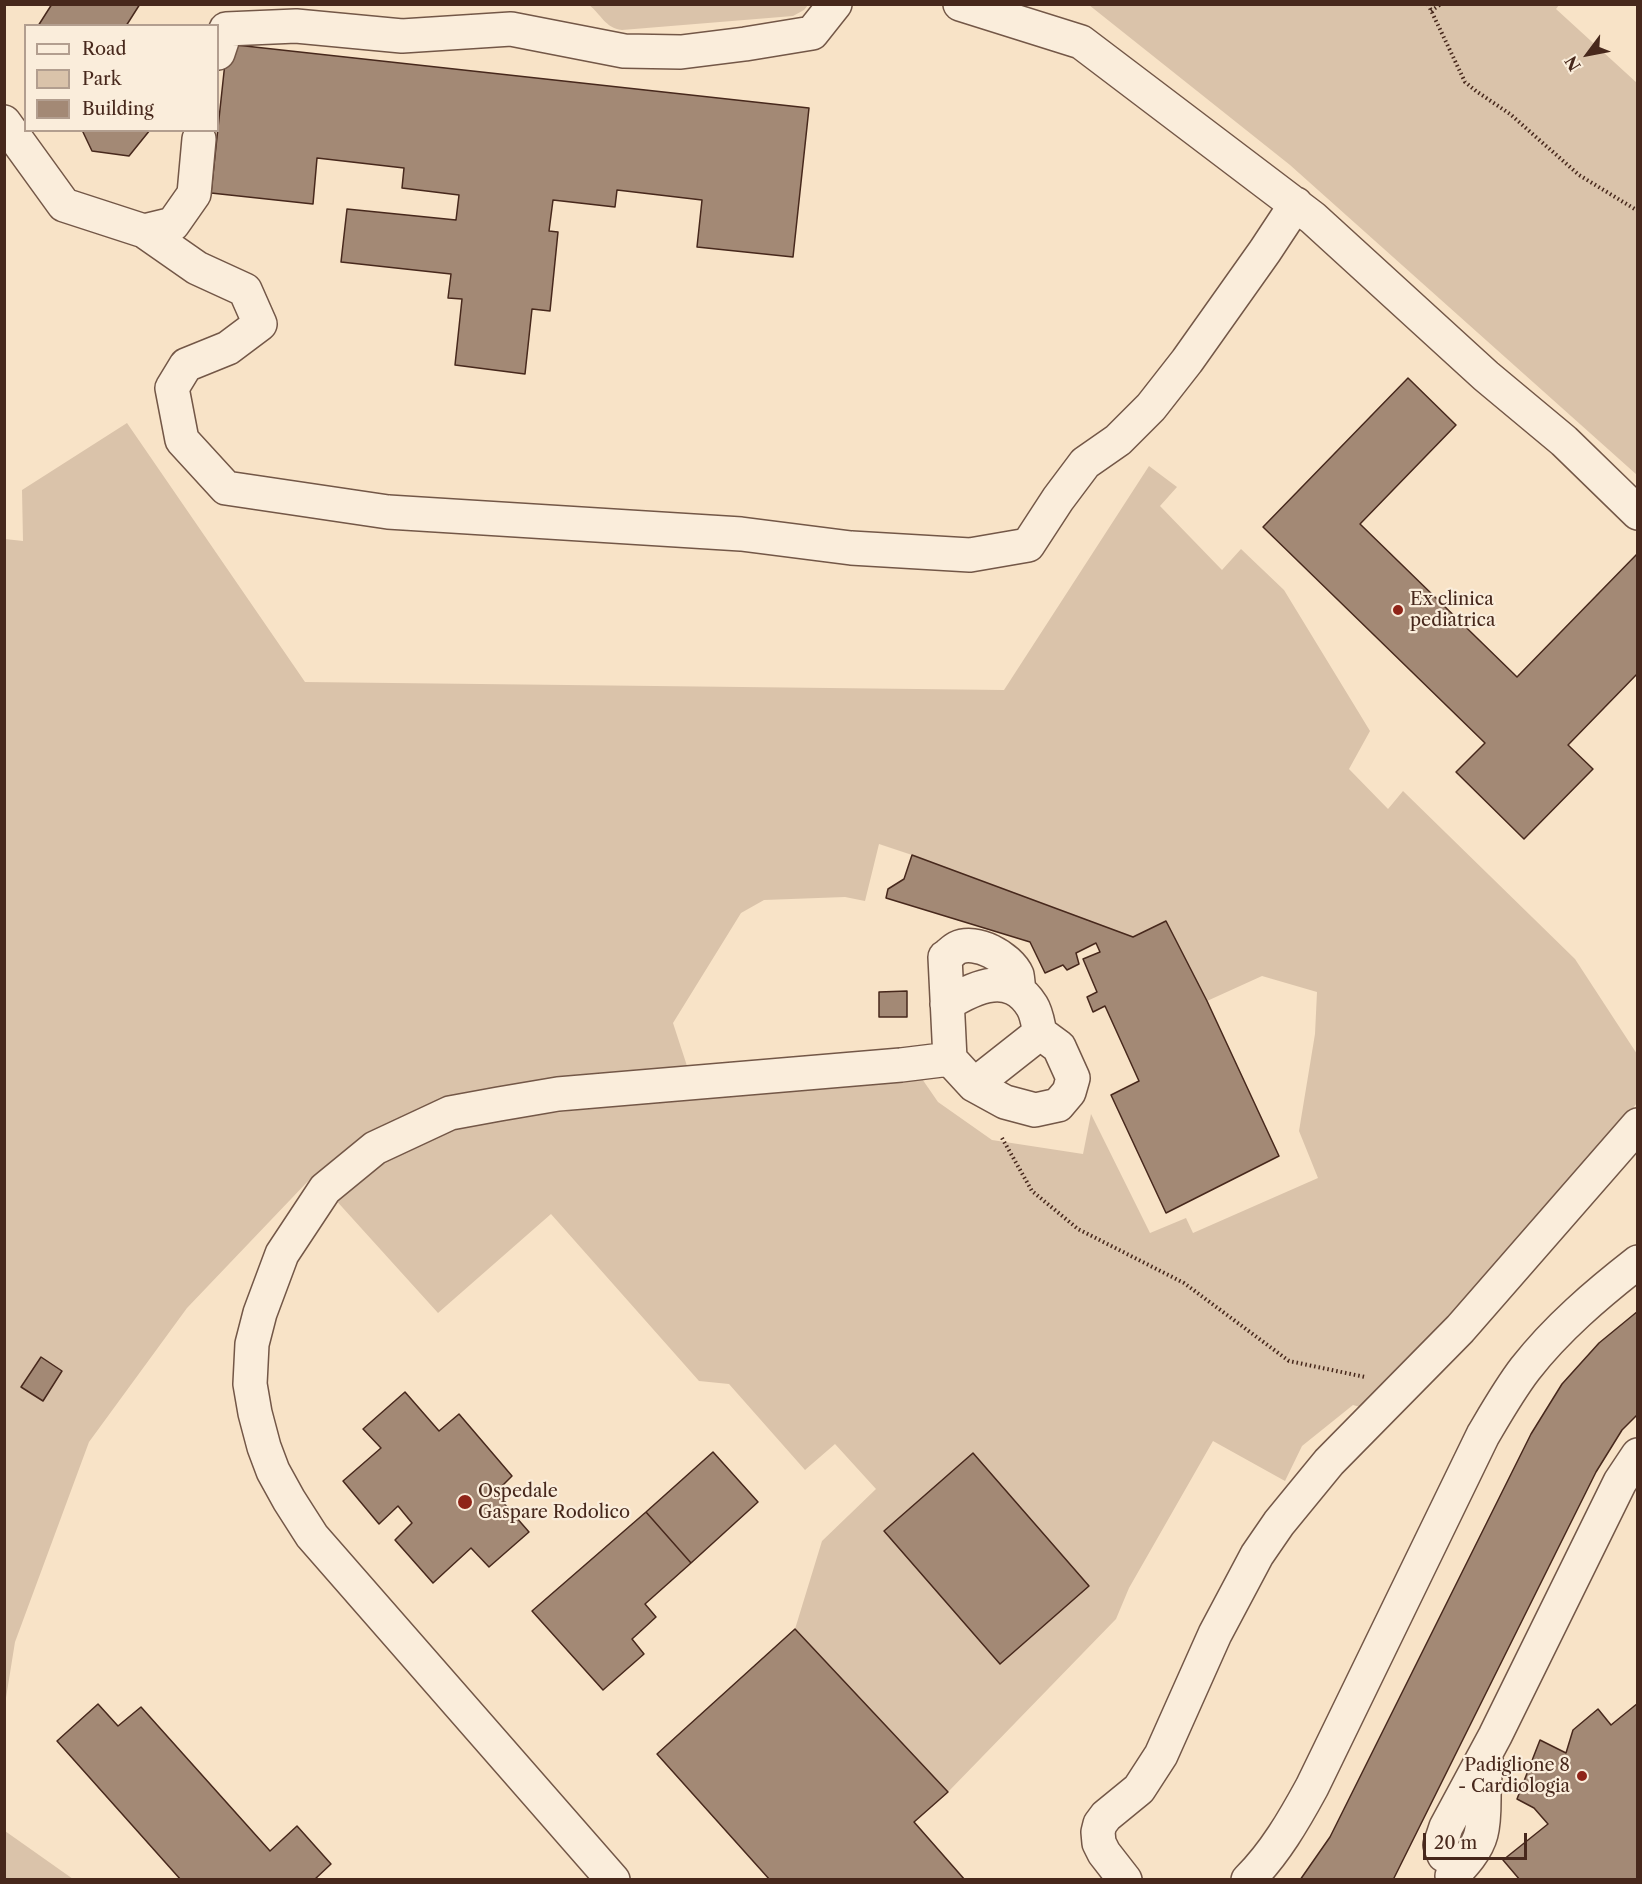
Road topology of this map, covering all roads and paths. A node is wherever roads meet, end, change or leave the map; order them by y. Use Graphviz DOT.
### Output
graph roads {
  1 [pos="835,4"];
  2 [pos="960,4"];
  3 [pos="1428,4"];
  4 [pos="1442,4"];
  5 [pos="1431,11"];
  6 [pos="351,18"];
  7 [pos="219,50"];
  8 [pos="4,122"];
  9 [pos="199,139"];
  10 [pos="1296,204"];
  11 [pos="1638,211"];
  12 [pos="144,231"];
  13 [pos="1638,513"];
  14 [pos="1019,990"];
  15 [pos="947,1004"];
  16 [pos="1040,1033"];
  17 [pos="950,1059"];
  18 [pos="974,1085"];
  19 [pos="1638,1125"];
  20 [pos="997,1128"];
  21 [pos="1638,1262"];
  22 [pos="1404,1384"];
  23 [pos="1638,1455"];
  24 [pos="1457,1869"];
  25 [pos="1120,1874"];
  26 [pos="613,1880"];
  27 [pos="1248,1880"];
  1 -- 6 [label="lane"];
  2 -- 10 [label="lane"];
  3 -- 5 [label="path"];
  4 -- 5 [label="path"];
  5 -- 11 [label="path"];
  6 -- 7 [label="lane"];
  8 -- 12 [label="lane"];
  9 -- 12 [label="lane"];
  10 -- 12 [label="lane"];
  10 -- 13 [label="lane"];
  14 -- 15 [label="lane"];
  14 -- 15 [label="lane"];
  14 -- 16 [label="lane"];
  15 -- 17 [label="lane"];
  16 -- 18 [label="lane"];
  16 -- 18 [label="lane"];
  17 -- 18 [label="lane"];
  17 -- 26 [label="lane"];
  19 -- 22 [label="lane"];
  20 -- 22 [label="path"];
  21 -- 27 [label="lane"];
  22 -- 25 [label="lane"];
  23 -- 24 [label="lane"];
}
